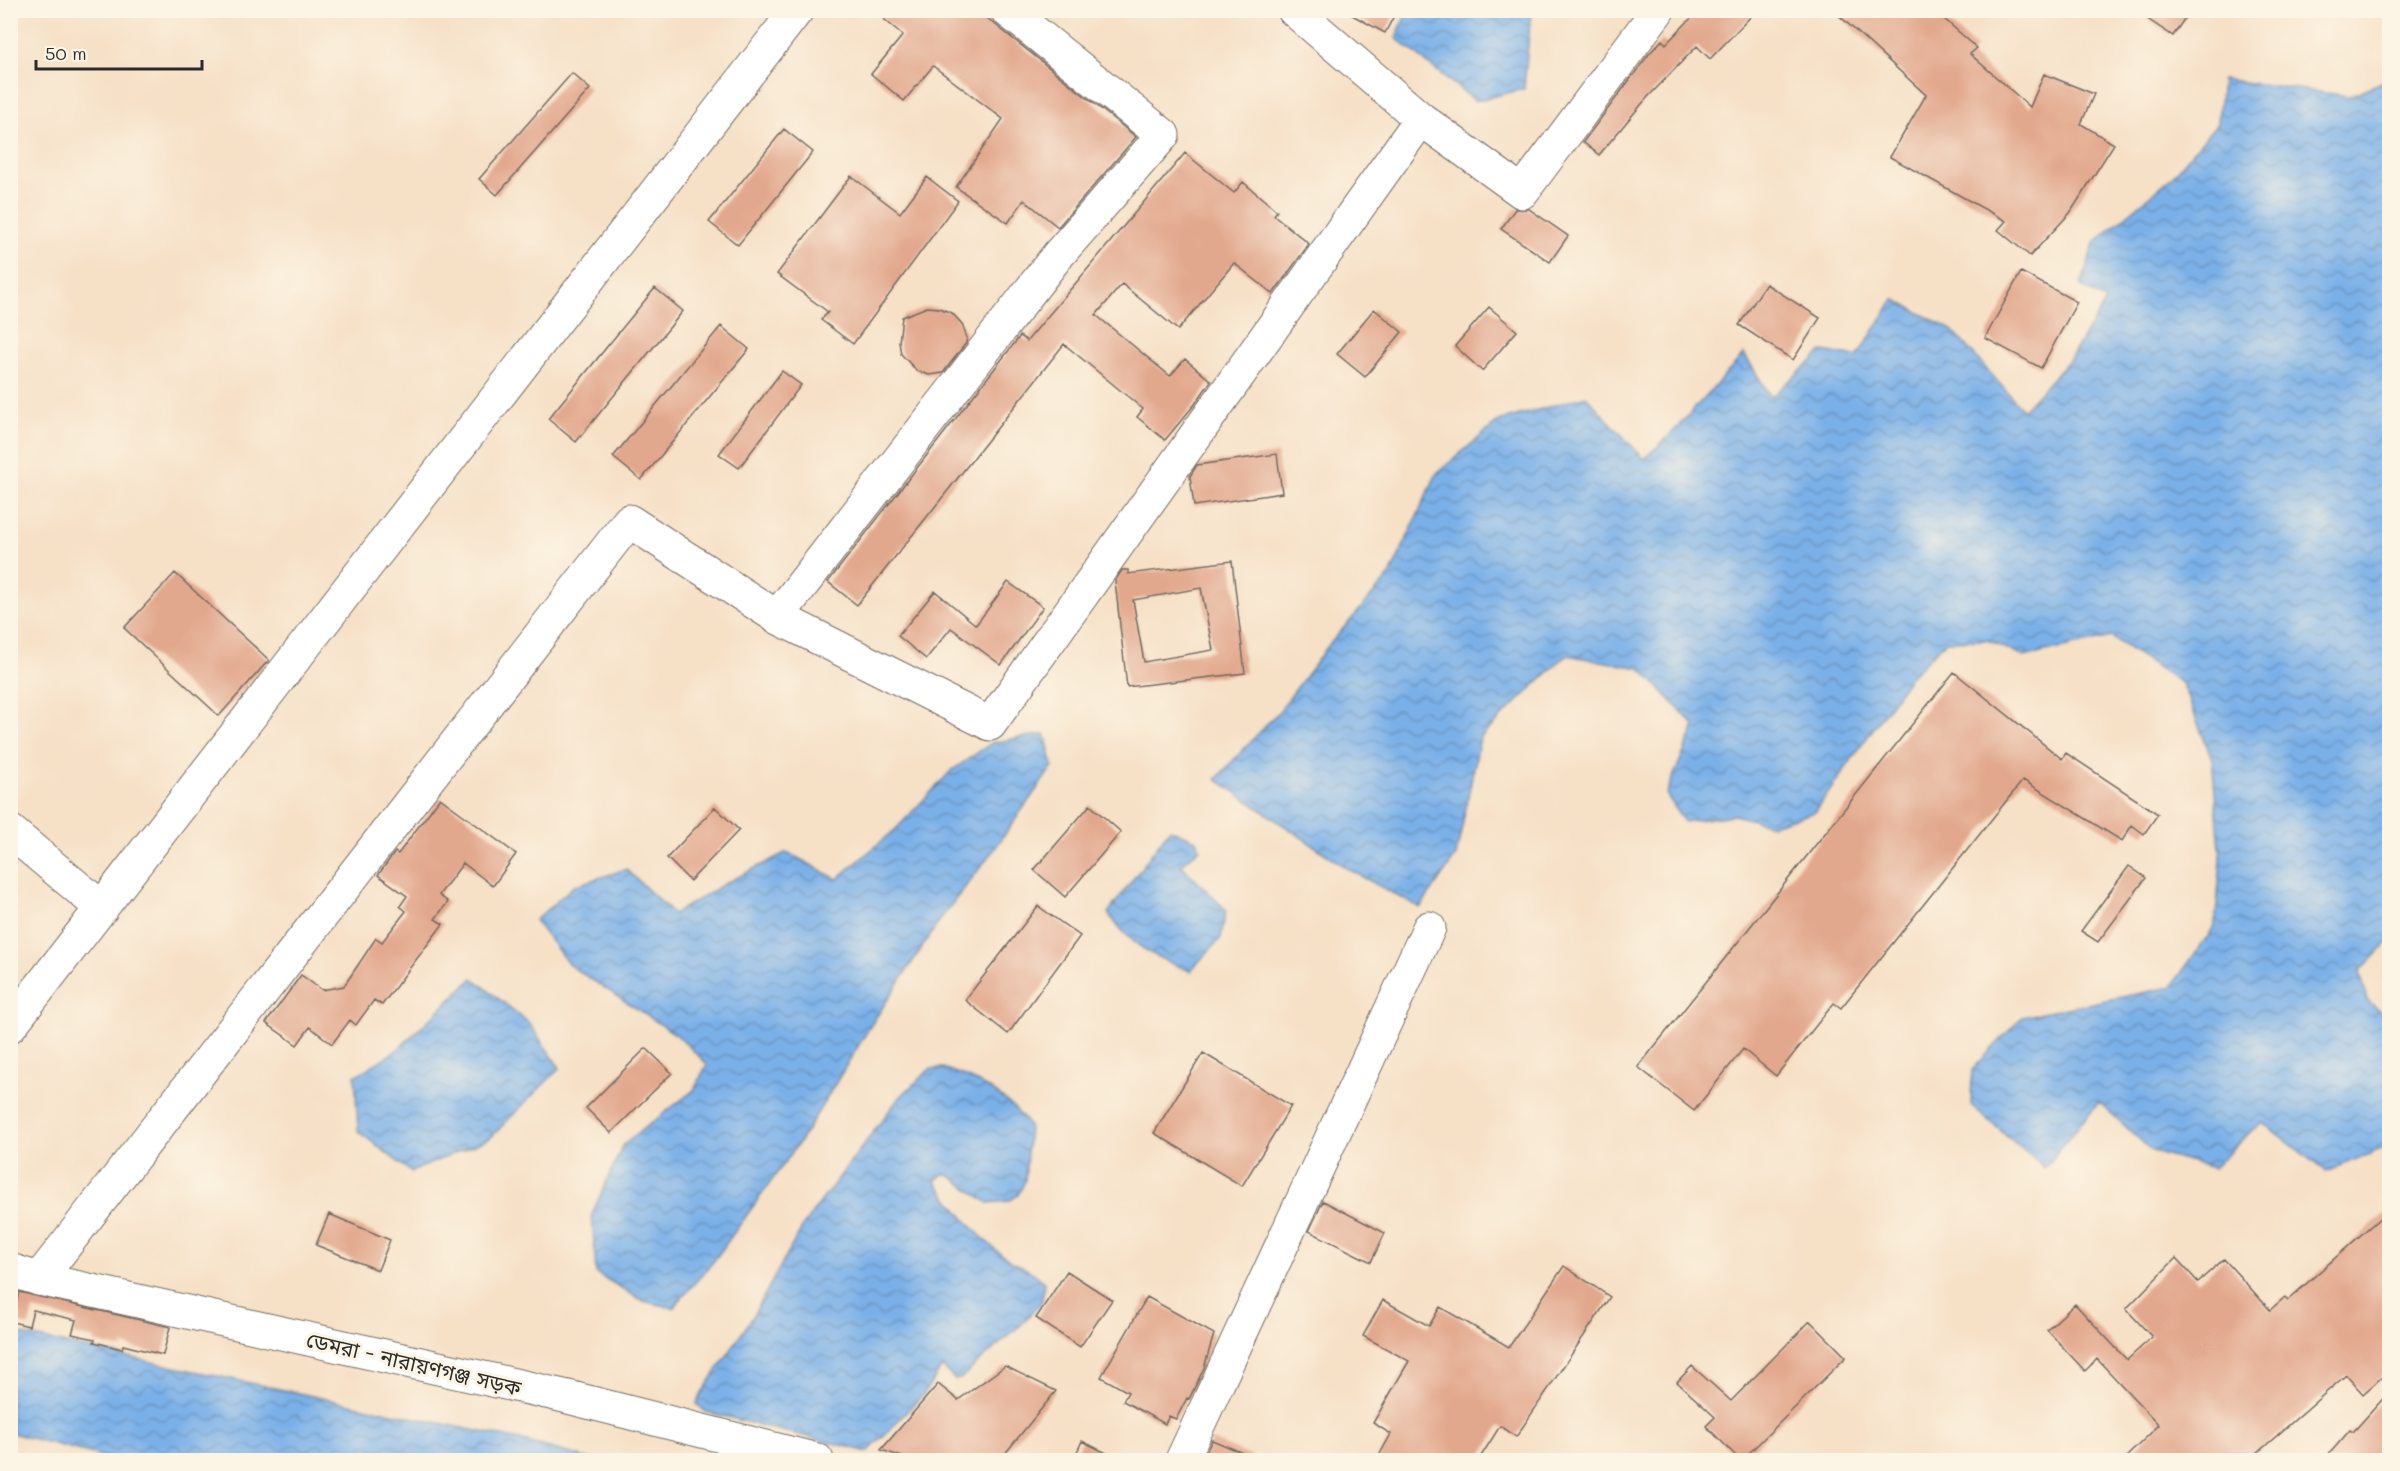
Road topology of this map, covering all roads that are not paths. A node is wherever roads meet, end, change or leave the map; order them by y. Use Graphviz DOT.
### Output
graph roads {
  1 [pos="797,10"];
  2 [pos="1007,10"];
  3 [pos="1294,10"];
  4 [pos="1658,10"];
  5 [pos="1421,119"];
  6 [pos="777,617"];
  7 [pos="10,831"];
  8 [pos="102,908"];
  9 [pos="1429,928"];
  10 [pos="10,1026"];
  11 [pos="25,1274"];
  12 [pos="817,1461"];
  13 [pos="1182,1461"];
  1 -- 8 [label="street"];
  2 -- 6 [label="street"];
  3 -- 5 [label="street"];
  4 -- 5 [label="street"];
  5 -- 6 [label="street"];
  6 -- 11 [label="street"];
  7 -- 8 [label="street"];
  8 -- 10 [label="street"];
  9 -- 13 [label="street"];
  11 -- 12 [label="street, ডেমরা - নারায়ণগঞ্জ সড়ক"];
}
